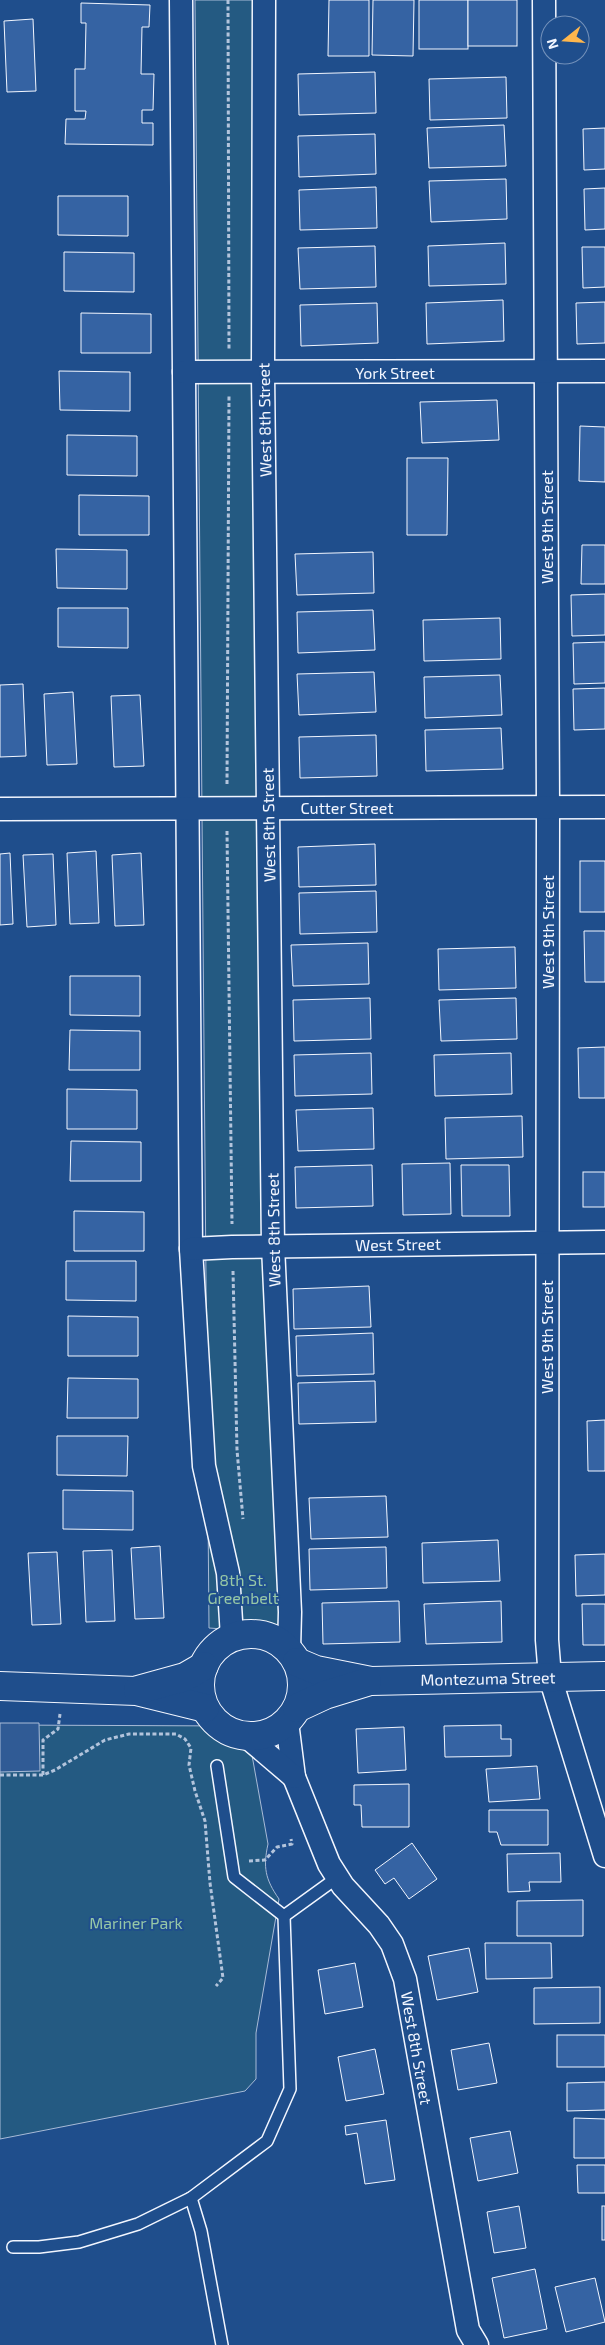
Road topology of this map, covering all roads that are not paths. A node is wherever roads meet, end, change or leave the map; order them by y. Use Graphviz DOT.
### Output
graph roads {
  1 [pos="180,0"];
  2 [pos="264,0"];
  3 [pos="544,0"];
  4 [pos="546,371"];
  5 [pos="605,371"];
  6 [pos="184,372"];
  7 [pos="264,373"];
  8 [pos="548,806"];
  9 [pos="186,807"];
  10 [pos="268,807"];
  11 [pos="605,807"];
  12 [pos="0,808"];
  13 [pos="546,1242"];
  14 [pos="605,1242"];
  15 [pos="273,1246"];
  16 [pos="192,1249"];
  17 [pos="232,1637"];
  18 [pos="293,1656"];
  19 [pos="204,1666"];
  20 [pos="605,1676"];
  21 [pos="550,1677"];
  22 [pos="371,1681"];
  23 [pos="0,1686"];
  24 [pos="136,1691"];
  25 [pos="205,1708"];
  26 [pos="292,1715"];
  27 [pos="247,1737"];
  28 [pos="217,1766"];
  29 [pos="294,1777"];
  30 [pos="605,1856"];
  31 [pos="338,1877"];
  32 [pos="284,1916"];
  33 [pos="191,2198"];
  34 [pos="13,2247"];
  35 [pos="222,2345"];
  36 [pos="477,2345"];
  1 -- 6 [label="street"];
  2 -- 7 [label="street, West 8th Street"];
  3 -- 4 [label="street, West 9th Street"];
  4 -- 5 [label="street, York Street"];
  4 -- 7 [label="street, York Street"];
  4 -- 8 [label="street, West 9th Street"];
  6 -- 7 [label="street, York Street"];
  6 -- 9 [label="street"];
  7 -- 10 [label="street, West 8th Street"];
  8 -- 10 [label="street, Cutter Street"];
  8 -- 11 [label="street, Cutter Street"];
  8 -- 13 [label="street, West 9th Street"];
  9 -- 10 [label="street, Cutter Street"];
  9 -- 12 [label="street, Cutter Street"];
  9 -- 16 [label="street"];
  10 -- 15 [label="street, West 8th Street"];
  13 -- 14 [label="street, West Street"];
  13 -- 15 [label="street, West Street"];
  13 -- 21 [label="street, West 9th Street"];
  15 -- 16 [label="street, West Street"];
  15 -- 18 [label="street, West 8th Street"];
  16 -- 17 [label="street"];
  17 -- 18 [label="street"];
  17 -- 19 [label="street"];
  18 -- 22 [label="street, Montezuma Street"];
  18 -- 26 [label="street"];
  19 -- 24 [label="street"];
  19 -- 25 [label="street"];
  20 -- 21 [label="street, Montezuma Street"];
  21 -- 22 [label="street, Montezuma Street"];
  21 -- 30 [label="street, West 9th Street"];
  22 -- 26 [label="street, Montezuma Street"];
  23 -- 24 [label="street"];
  24 -- 25 [label="street"];
  25 -- 27 [label="street"];
  26 -- 27 [label="street"];
  26 -- 29 [label="street, West 8th Street"];
  27 -- 29 [label="street, West 8th Street"];
  28 -- 32 [label="lane"];
  29 -- 31 [label="street, West 8th Street"];
  31 -- 32 [label="lane"];
  31 -- 36 [label="street, West 8th Street"];
  32 -- 33 [label="lane"];
  33 -- 34 [label="lane"];
  33 -- 35 [label="lane"];
}
